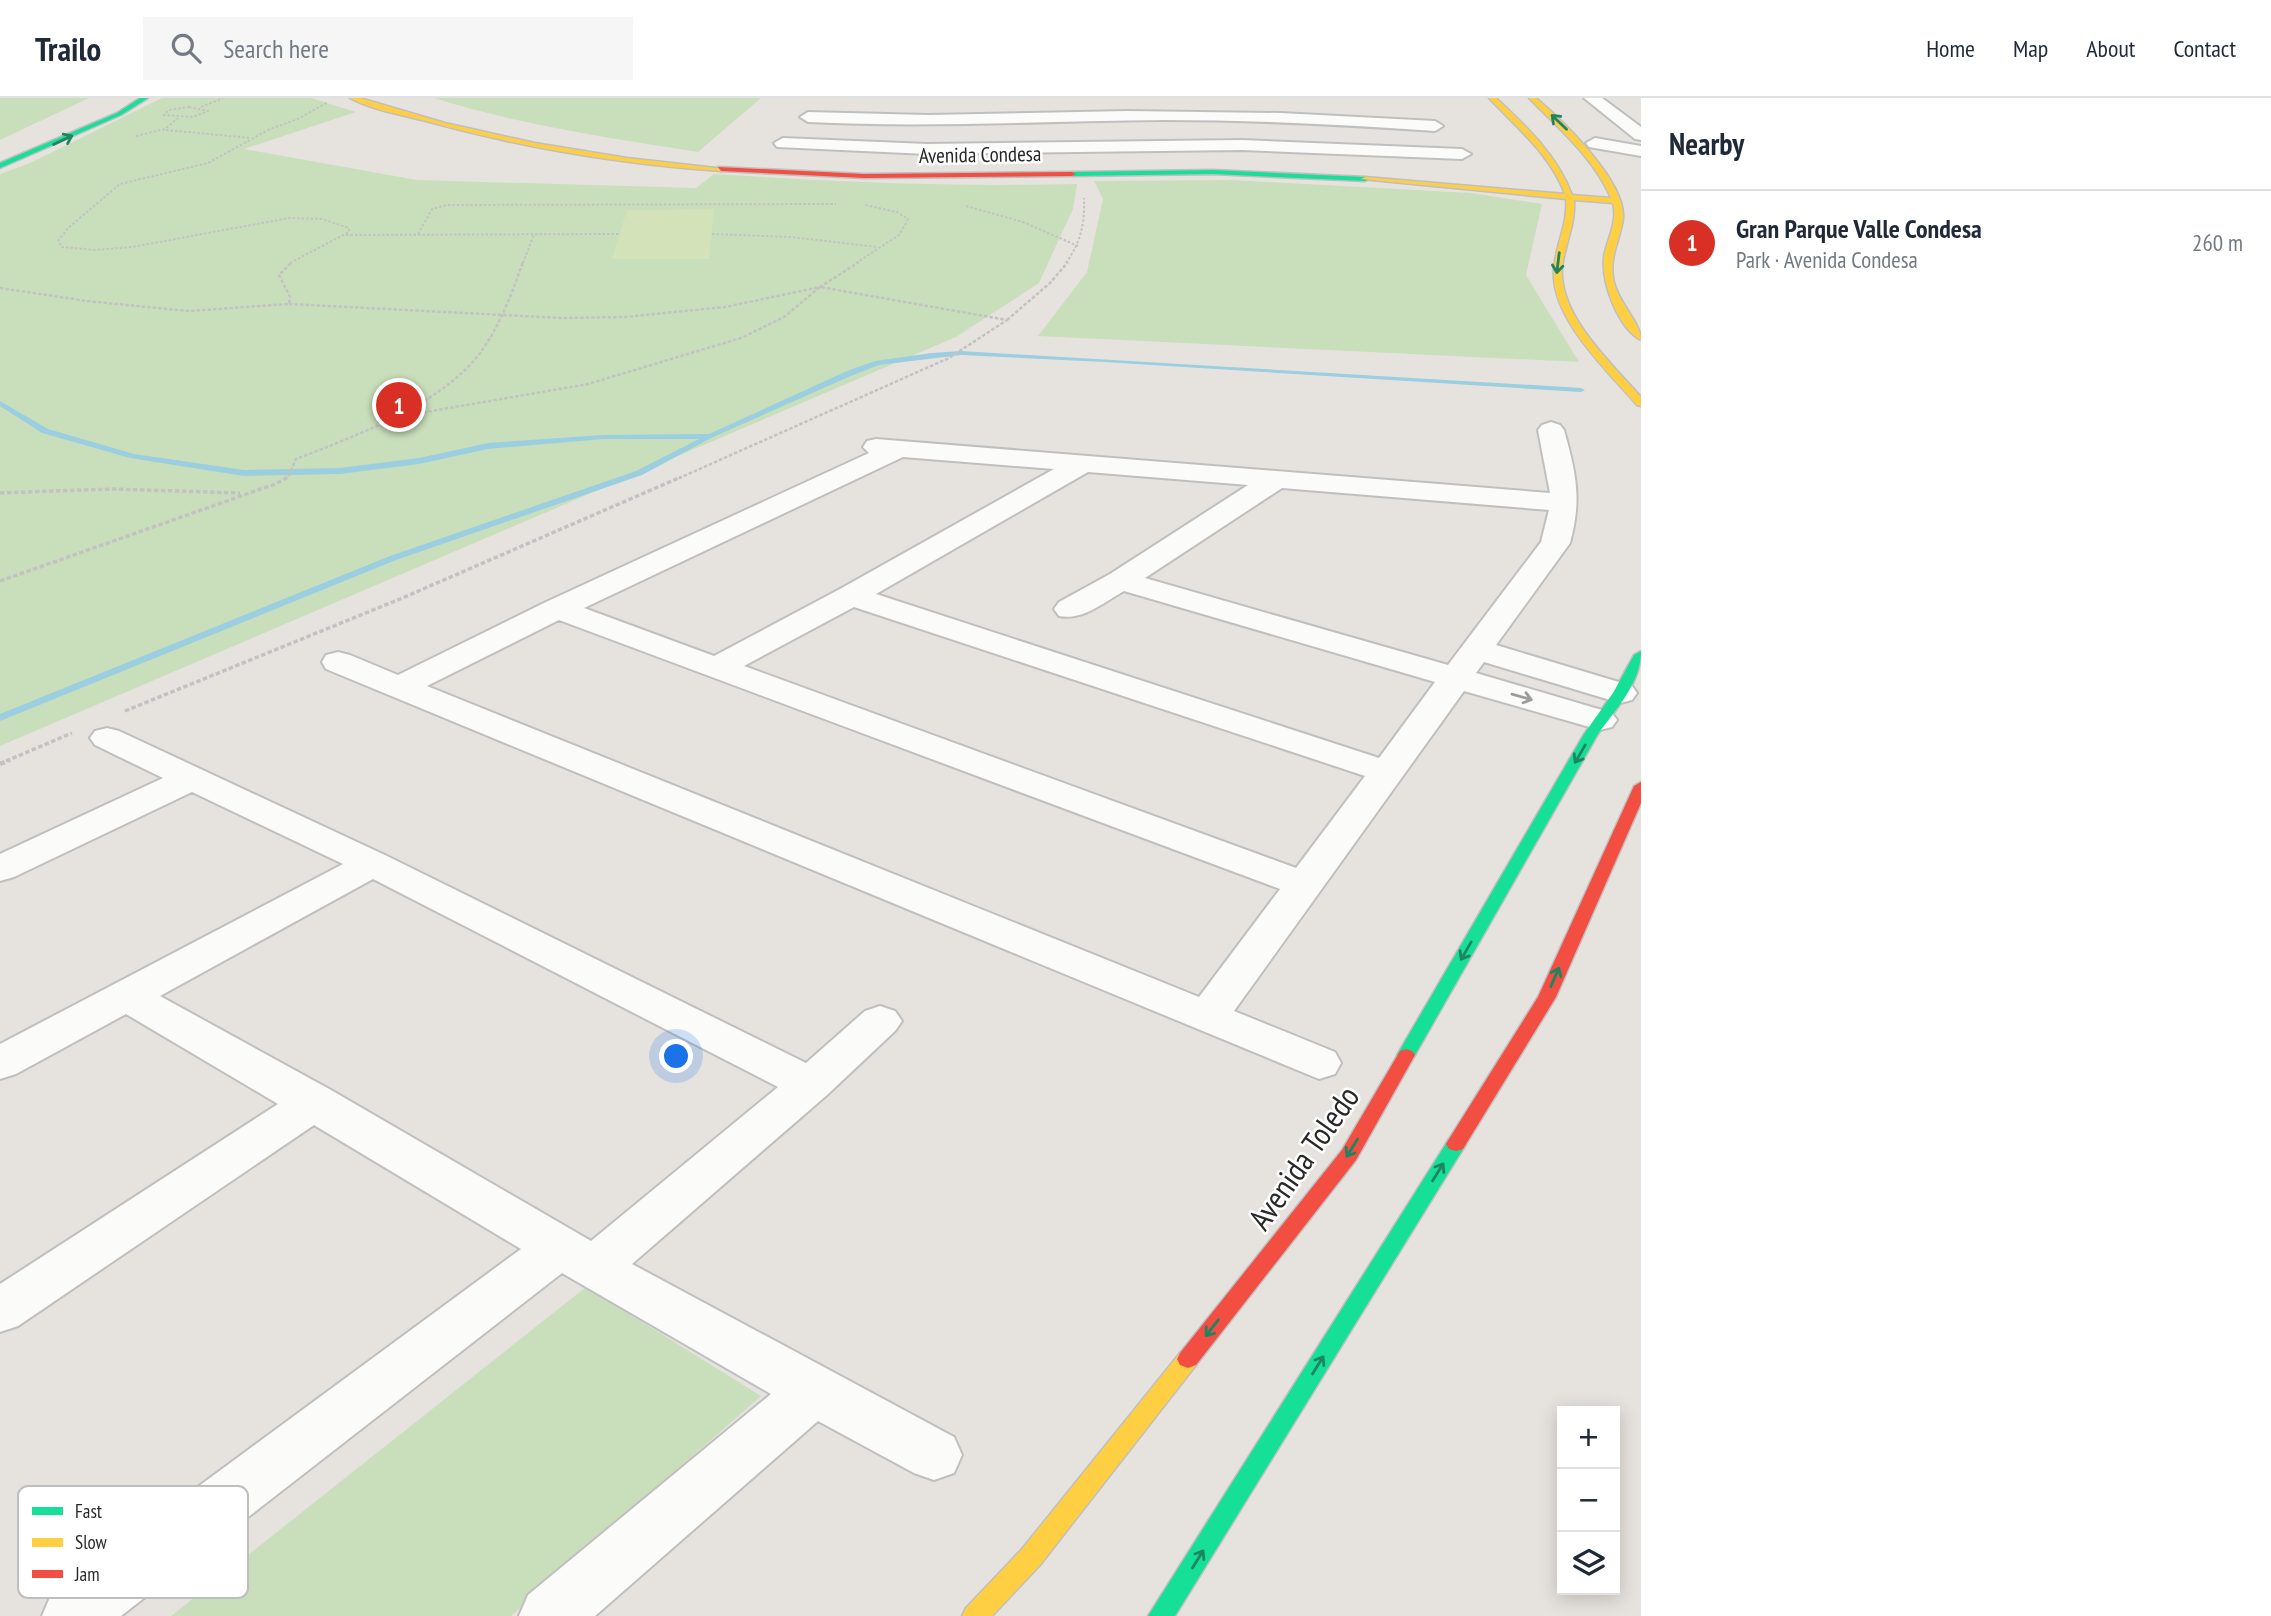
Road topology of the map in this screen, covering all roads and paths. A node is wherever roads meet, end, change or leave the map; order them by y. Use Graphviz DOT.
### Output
graph roads {
  1 [pos="145,98"];
  2 [pos="223,98"];
  3 [pos="353,98"];
  4 [pos="386,98"];
  5 [pos="826,98"];
  6 [pos="1121,98"];
  7 [pos="1148,98"];
  8 [pos="1492,98"];
  9 [pos="1532,98"];
  10 [pos="1592,98"];
  11 [pos="332,100"];
  12 [pos="200,108"];
  13 [pos="1418,108"];
  14 [pos="1130,116"];
  15 [pos="1157,116"];
  16 [pos="808,117"];
  17 [pos="1632,123"];
  18 [pos="1435,126"];
  19 [pos="165,130"];
  20 [pos="1641,135"];
  21 [pos="253,138"];
  22 [pos="1595,143"];
  23 [pos="1143,144"];
  24 [pos="1171,144"];
  25 [pos="1641,151"];
  26 [pos="0,166"];
  27 [pos="1155,168"];
  28 [pos="1184,168"];
  29 [pos="1568,192"];
  30 [pos="1084,194"];
  31 [pos="1612,196"];
  32 [pos="955,203"];
  33 [pos="842,204"];
  34 [pos="856,204"];
  35 [pos="346,234"];
  36 [pos="418,234"];
  37 [pos="534,234"];
  38 [pos="620,234"];
  39 [pos="712,234"];
  40 [pos="1078,246"];
  41 [pos="880,248"];
  42 [pos="820,287"];
  43 [pos="0,288"];
  44 [pos="289,304"];
  45 [pos="500,316"];
  46 [pos="1007,320"];
  47 [pos="1641,337"];
  48 [pos="1641,403"];
  49 [pos="386,419"];
  50 [pos="1551,430"];
  51 [pos="1083,464"];
  52 [pos="1277,480"];
  53 [pos="245,493"];
  54 [pos="1,494"];
  55 [pos="1565,503"];
  56 [pos="1121,580"];
  57 [pos="0,581"];
  58 [pos="851,596"];
  59 [pos="557,609"];
  60 [pos="1069,609"];
  61 [pos="1477,650"];
  62 [pos="1641,654"];
  63 [pos="338,662"];
  64 [pos="716,668"];
  65 [pos="1457,678"];
  66 [pos="399,687"];
  67 [pos="1615,708"];
  68 [pos="100,728"];
  69 [pos="0,764"];
  70 [pos="1387,772"];
  71 [pos="192,778"];
  72 [pos="1641,786"];
  73 [pos="373,864"];
  74 [pos="0,869"];
  75 [pos="1304,884"];
  76 [pos="127,996"];
  77 [pos="1207,1017"];
  78 [pos="880,1021"];
  79 [pos="0,1063"];
  80 [pos="1320,1063"];
  81 [pos="811,1084"];
  82 [pos="315,1102"];
  83 [pos="576,1258"];
  84 [pos="0,1311"];
  85 [pos="813,1392"];
  86 [pos="934,1455"];
  87 [pos="248,1491"];
  88 [pos="98,1598"];
  89 [pos="73,1616"];
  90 [pos="550,1616"];
  91 [pos="975,1616"];
  92 [pos="1161,1616"];
  26 -- 1 [label="street, one-way"];
  2 -- 12 [label="path"];
  3 -- 27 [label="street, Avenida Condesa"];
  4 -- 27 [label="street, Avenida Condesa"];
  5 -- 16 [label="street"];
  6 -- 14 [label="street"];
  7 -- 15 [label="street"];
  8 -- 29 [label="street"];
  31 -- 9 [label="street, one-way"];
  10 -- 17 [label="street"];
  11 -- 21 [label="path"];
  12 -- 12 [label="path"];
  13 -- 18 [label="street"];
  14 -- 15 [label="street"];
  14 -- 16 [label="street"];
  14 -- 23 [label="street"];
  15 -- 18 [label="street"];
  15 -- 24 [label="street"];
  16 -- 23 [label="street"];
  17 -- 20 [label="street"];
  18 -- 24 [label="street"];
  19 -- 21 [label="path"];
  21 -- 35 [label="path"];
  22 -- 25 [label="street"];
  23 -- 24 [label="street"];
  23 -- 27 [label="street"];
  24 -- 28 [label="street"];
  27 -- 28 [label="street, Avenida Condesa"];
  28 -- 29 [label="street, Avenida Condesa"];
  29 -- 31 [label="street, Avenida Condesa"];
  29 -- 48 [label="street, one-way"];
  30 -- 40 [label="path"];
  31 -- 47 [label="street"];
  32 -- 40 [label="path"];
  33 -- 36 [label="path"];
  34 -- 41 [label="path"];
  35 -- 36 [label="path"];
  35 -- 44 [label="path"];
  36 -- 37 [label="path"];
  37 -- 38 [label="path"];
  37 -- 45 [label="path"];
  39 -- 41 [label="path"];
  40 -- 46 [label="path"];
  41 -- 42 [label="path"];
  42 -- 45 [label="path"];
  42 -- 46 [label="path"];
  42 -- 49 [label="path"];
  43 -- 44 [label="path"];
  44 -- 45 [label="path"];
  45 -- 49 [label="path"];
  46 -- 68 [label="path"];
  49 -- 53 [label="path"];
  50 -- 55 [label="street"];
  51 -- 52 [label="street"];
  51 -- 58 [label="street"];
  51 -- 59 [label="street"];
  52 -- 55 [label="street"];
  52 -- 56 [label="street"];
  53 -- 54 [label="path"];
  53 -- 57 [label="path"];
  55 -- 61 [label="street"];
  56 -- 60 [label="street"];
  56 -- 65 [label="street"];
  58 -- 64 [label="street"];
  58 -- 70 [label="street"];
  59 -- 64 [label="street"];
  59 -- 66 [label="street"];
  61 -- 65 [label="street"];
  61 -- 67 [label="street"];
  62 -- 67 [label="street, Avenida Toledo"];
  63 -- 66 [label="street"];
  64 -- 75 [label="street"];
  65 -- 67 [label="street, one-way"];
  65 -- 70 [label="street"];
  66 -- 77 [label="street"];
  67 -- 91 [label="street, Avenida Toledo, one-way"];
  68 -- 69 [label="path"];
  68 -- 71 [label="street"];
  70 -- 75 [label="street"];
  71 -- 73 [label="street"];
  71 -- 74 [label="street"];
  92 -- 72 [label="street, one-way"];
  73 -- 76 [label="street"];
  73 -- 81 [label="street"];
  75 -- 77 [label="street"];
  76 -- 79 [label="street"];
  76 -- 82 [label="street"];
  77 -- 80 [label="street"];
  78 -- 81 [label="street"];
  81 -- 83 [label="street"];
  82 -- 83 [label="street"];
  82 -- 84 [label="street"];
  83 -- 85 [label="street"];
  83 -- 87 [label="street"];
  85 -- 86 [label="street"];
  85 -- 90 [label="street"];
  88 -- 89 [label="street"];
}
